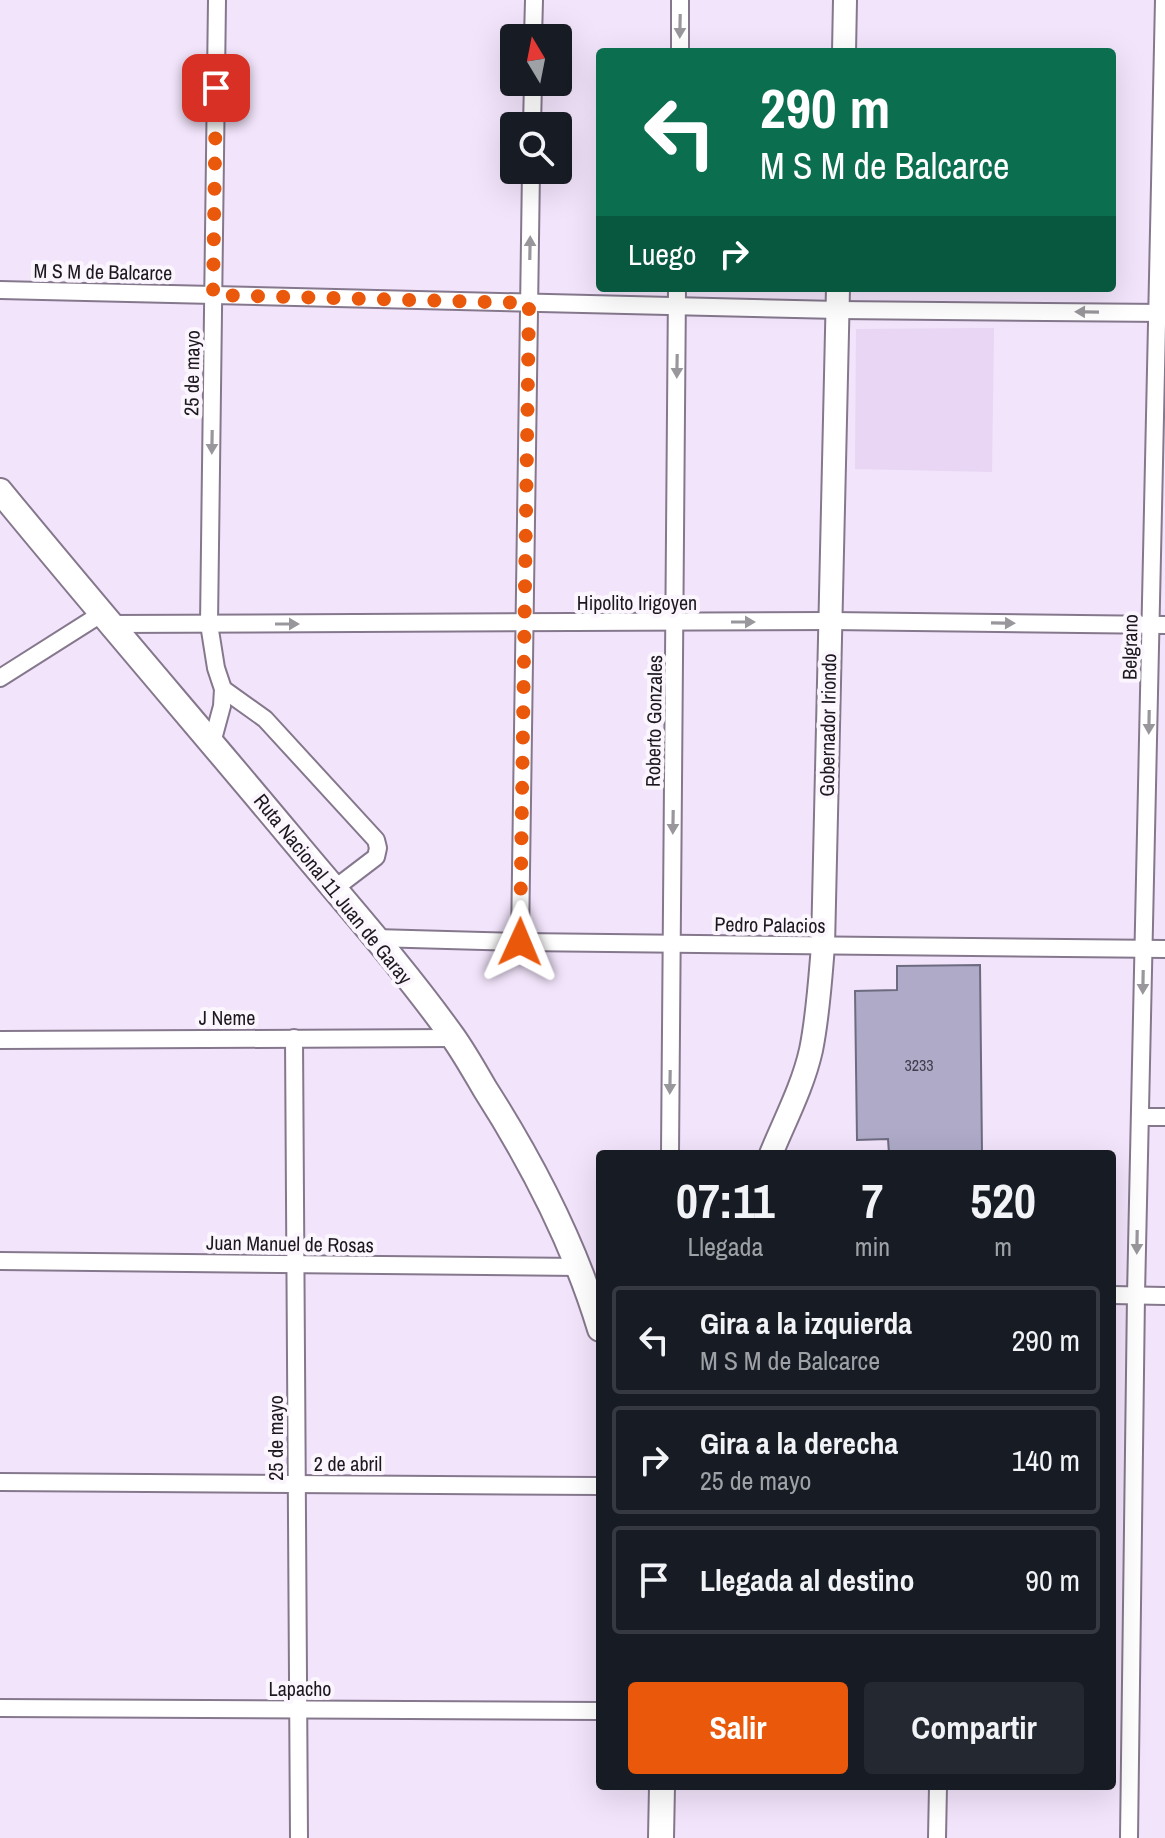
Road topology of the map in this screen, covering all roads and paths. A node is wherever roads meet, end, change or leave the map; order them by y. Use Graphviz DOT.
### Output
graph roads {
  1 [pos="217,0"];
  2 [pos="534,0"];
  3 [pos="680,0"];
  4 [pos="845,0"];
  5 [pos="1164,0"];
  6 [pos="533,24"];
  7 [pos="680,48"];
  8 [pos="844,48"];
  9 [pos="531,184"];
  10 [pos="0,290"];
  11 [pos="677,292"];
  12 [pos="213,295"];
  13 [pos="838,299"];
  14 [pos="529,303"];
  15 [pos="677,307"];
  16 [pos="1161,313"];
  17 [pos="0,491"];
  18 [pos="106,619"];
  19 [pos="831,621"];
  20 [pos="525,623"];
  21 [pos="674,623"];
  22 [pos="209,624"];
  23 [pos="1158,625"];
  24 [pos="0,678"];
  25 [pos="223,689"];
  26 [pos="212,743"];
  27 [pos="334,889"];
  28 [pos="375,938"];
  29 [pos="520,942"];
  30 [pos="672,944"];
  31 [pos="823,946"];
  32 [pos="1144,949"];
  33 [pos="1165,949"];
  34 [pos="294,1038"];
  35 [pos="453,1038"];
  36 [pos="0,1040"];
  37 [pos="1140,1117"];
  38 [pos="1165,1117"];
  39 [pos="670,1150"];
  40 [pos="773,1150"];
  41 [pos="0,1261"];
  42 [pos="296,1264"];
  43 [pos="589,1281"];
  44 [pos="1116,1295"];
  45 [pos="1136,1295"];
  46 [pos="1165,1296"];
  47 [pos="596,1312"];
  48 [pos="0,1482"];
  49 [pos="297,1483"];
  50 [pos="596,1486"];
  51 [pos="0,1708"];
  52 [pos="298,1709"];
  53 [pos="596,1711"];
  54 [pos="662,1790"];
  55 [pos="938,1790"];
  56 [pos="299,1838"];
  57 [pos="661,1838"];
  58 [pos="937,1838"];
  59 [pos="1129,1838"];
  1 -- 12 [label="street, 25 de mayo"];
  2 -- 6 [label="street"];
  3 -- 7 [label="street, one-way"];
  4 -- 8 [label="main road"];
  5 -- 16 [label="street, Belgrano"];
  14 -- 9 [label="street, one-way"];
  10 -- 12 [label="street, M S M de Balcarce"];
  11 -- 15 [label="street, Roberto Gonzales"];
  12 -- 14 [label="street, M S M de Balcarce"];
  12 -- 22 [label="street, 25 de mayo, one-way"];
  13 -- 15 [label="street, M S M de Balcarce"];
  16 -- 13 [label="street, M S M de Balcarce, one-way"];
  13 -- 19 [label="main road, Gobernador Iriondo"];
  14 -- 15 [label="street, M S M de Balcarce"];
  14 -- 20 [label="street"];
  15 -- 21 [label="street, Roberto Gonzales, one-way"];
  16 -- 23 [label="street, Belgrano"];
  17 -- 18 [label="highway, Ruta Nacional 11 Juan de Garay"];
  18 -- 22 [label="street, Hipolito Irigoyen"];
  18 -- 24 [label="street"];
  18 -- 26 [label="highway, Ruta Nacional 11 Juan de Garay"];
  21 -- 19 [label="street, Hipolito Irigoyen, one-way"];
  19 -- 23 [label="street, Hipolito Irigoyen, one-way"];
  19 -- 31 [label="main road, Gobernador Iriondo"];
  20 -- 21 [label="street, Hipolito Irigoyen"];
  22 -- 20 [label="street, Hipolito Irigoyen, one-way"];
  20 -- 29 [label="street"];
  21 -- 30 [label="street, Roberto Gonzales, one-way"];
  22 -- 25 [label="street, 25 de mayo"];
  23 -- 32 [label="street, Belgrano, one-way"];
  25 -- 26 [label="street, 25 de mayo"];
  25 -- 27 [label="street"];
  26 -- 27 [label="highway, Ruta Nacional 11 Juan de Garay"];
  27 -- 28 [label="highway, Ruta Nacional 11 Juan de Garay"];
  28 -- 29 [label="street, Pedro Palacios"];
  28 -- 35 [label="highway, Ruta Nacional 11 Juan de Garay"];
  29 -- 30 [label="street, Pedro Palacios"];
  30 -- 31 [label="street, Pedro Palacios"];
  30 -- 39 [label="street, Roberto Gonzales, one-way"];
  31 -- 32 [label="street, Pedro Palacios"];
  31 -- 40 [label="main road, Gobernador Iriondo"];
  32 -- 33 [label="street, Pedro Palacios"];
  32 -- 37 [label="street, Belgrano, one-way"];
  34 -- 35 [label="street, J Neme"];
  34 -- 36 [label="street, J Neme"];
  34 -- 42 [label="street, 25 de mayo"];
  35 -- 43 [label="highway, Ruta Nacional 11 Juan de Garay"];
  37 -- 38 [label="street"];
  37 -- 45 [label="street, Belgrano, one-way"];
  41 -- 42 [label="street, Juan Manuel de Rosas"];
  42 -- 43 [label="street, Juan Manuel de Rosas"];
  42 -- 49 [label="street, 25 de mayo"];
  43 -- 47 [label="highway, Ruta Nacional 11 Juan de Garay"];
  44 -- 45 [label="street"];
  45 -- 46 [label="street"];
  45 -- 59 [label="street, Belgrano"];
  48 -- 49 [label="street, 2 de abril"];
  49 -- 50 [label="street, 2 de abril"];
  49 -- 52 [label="street, 25 de mayo"];
  51 -- 52 [label="street, Lapacho"];
  52 -- 53 [label="street, Lapacho"];
  52 -- 56 [label="street, 25 de mayo"];
  54 -- 57 [label="highway"];
  55 -- 58 [label="street"];
}
